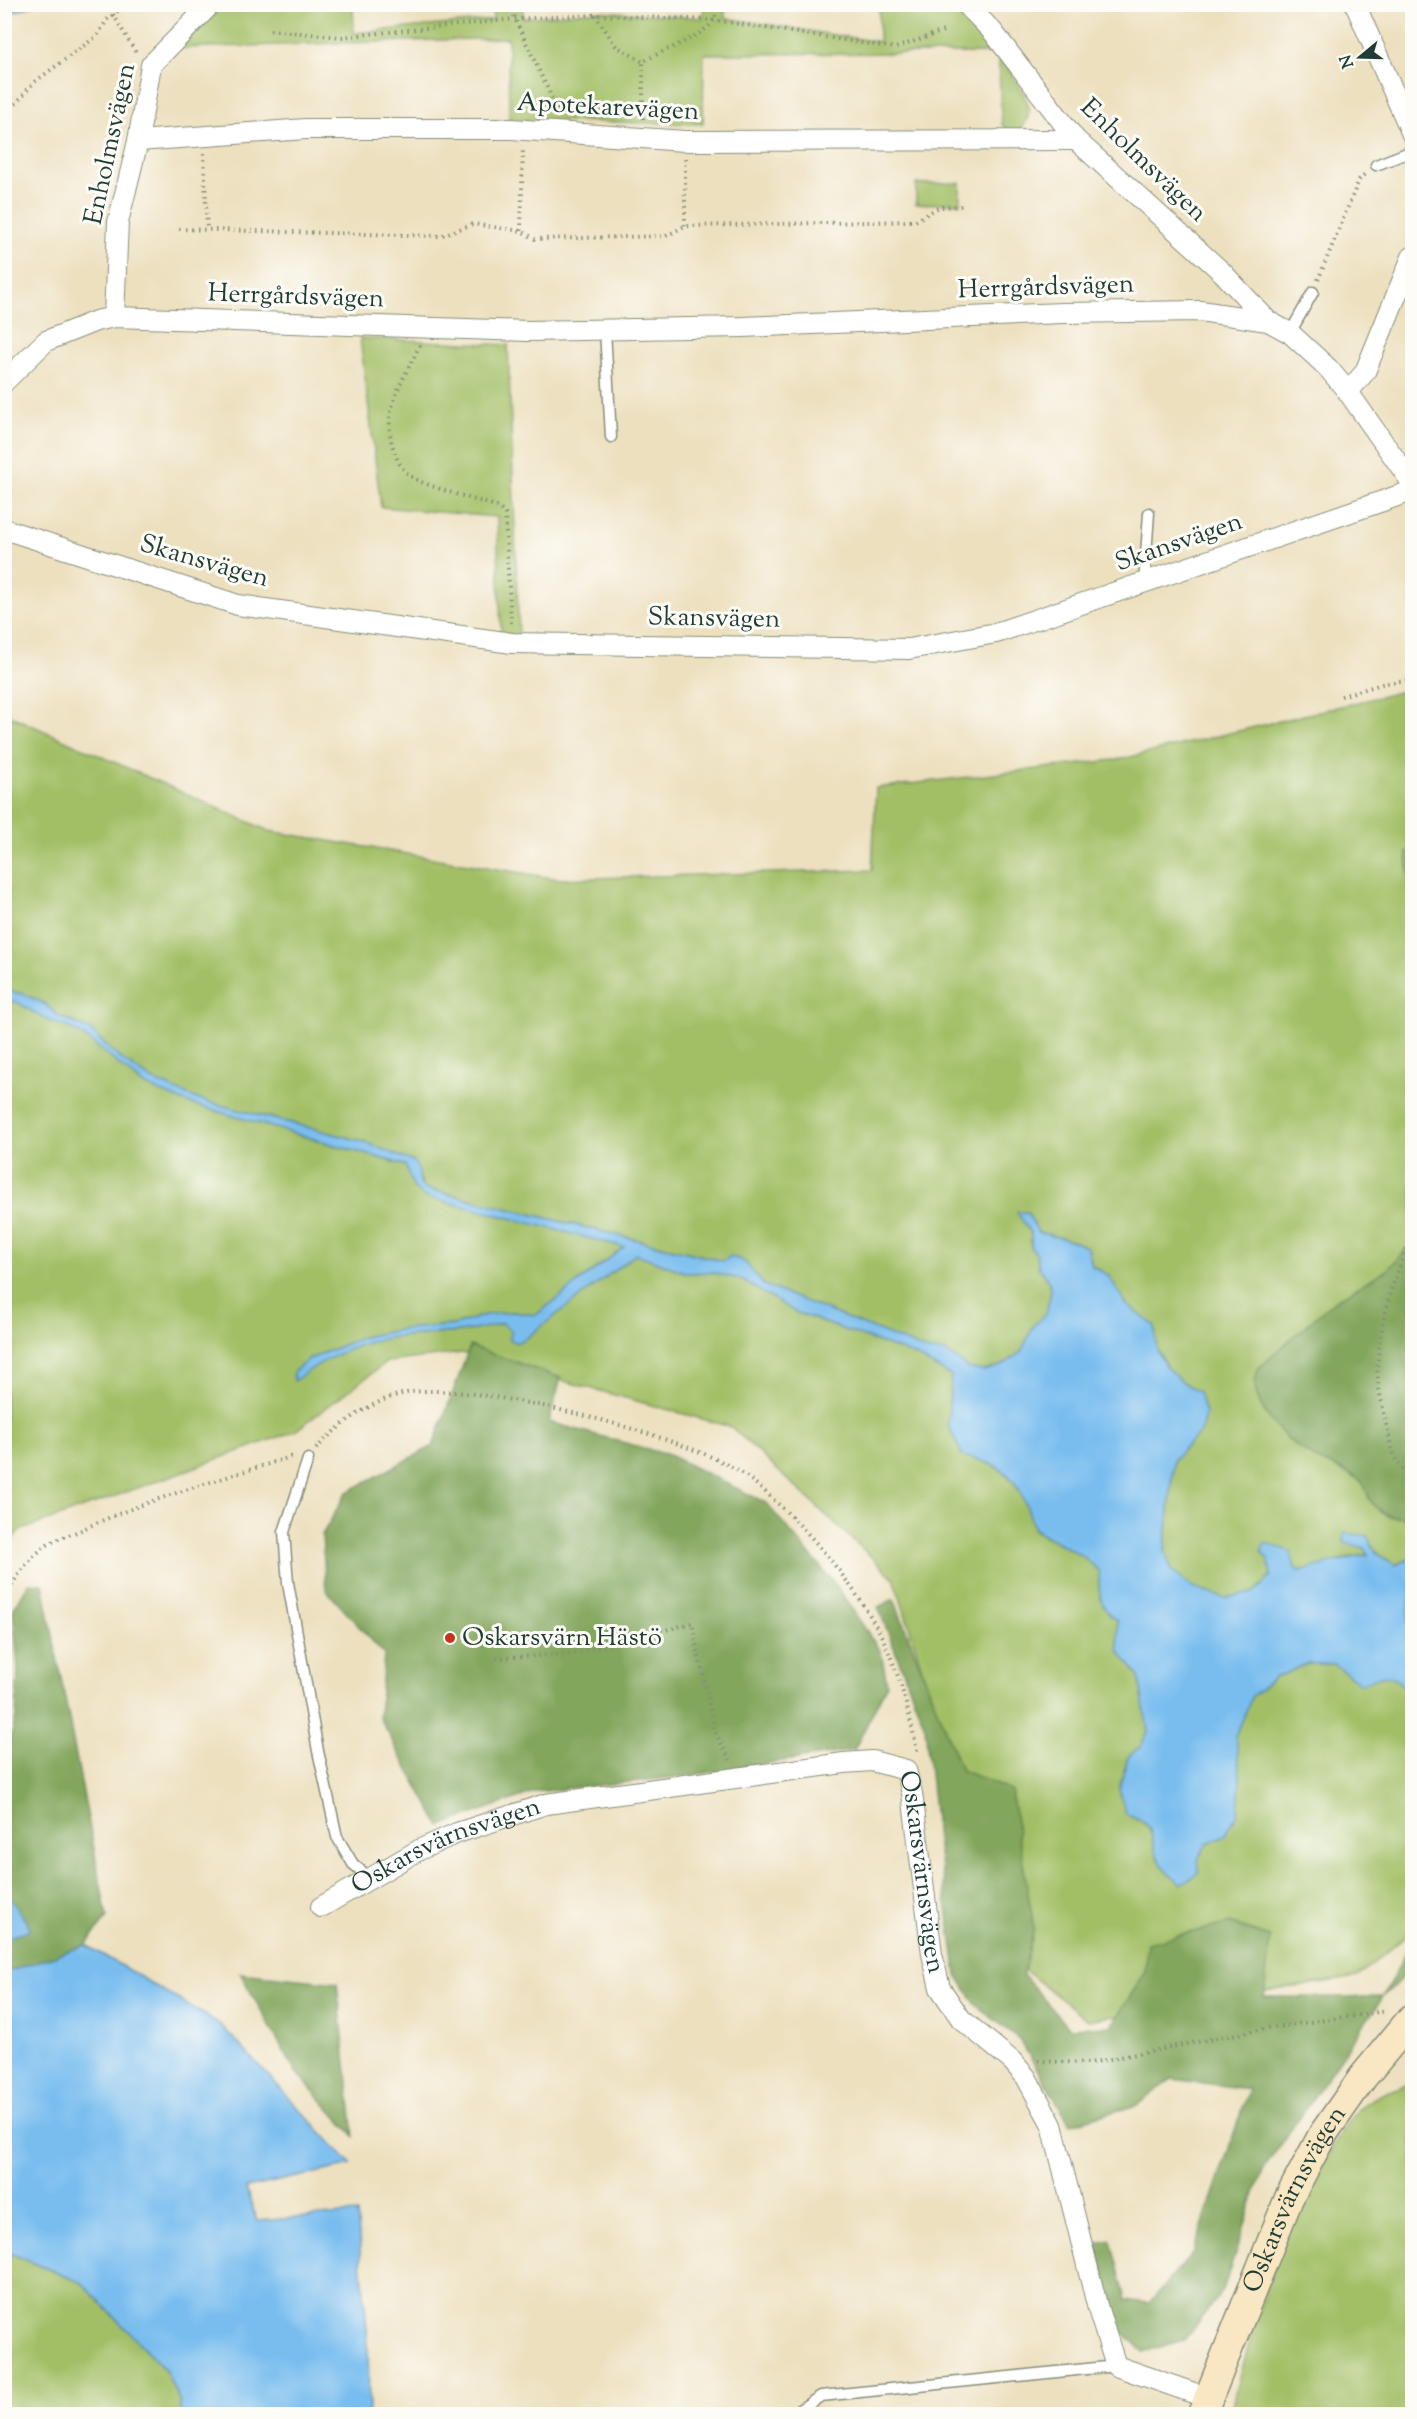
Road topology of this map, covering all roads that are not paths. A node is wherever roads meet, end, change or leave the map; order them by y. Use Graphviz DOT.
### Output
graph roads {
  1 [pos="210,4"];
  2 [pos="966,4"];
  3 [pos="1355,4"];
  4 [pos="1413,134"];
  5 [pos="1076,140"];
  6 [pos="138,141"];
  7 [pos="1413,151"];
  8 [pos="1376,165"];
  9 [pos="1413,257"];
  10 [pos="1313,292"];
  11 [pos="114,317"];
  12 [pos="1268,321"];
  13 [pos="605,330"];
  14 [pos="1290,333"];
  15 [pos="4,382"];
  16 [pos="1348,392"];
  17 [pos="610,437"];
  18 [pos="1413,483"];
  19 [pos="1413,491"];
  20 [pos="1149,513"];
  21 [pos="4,529"];
  22 [pos="1144,584"];
  23 [pos="308,1459"];
  24 [pos="372,1880"];
  25 [pos="321,1907"];
  26 [pos="1401,2014"];
  27 [pos="1116,2366"];
  28 [pos="1205,2407"];
  29 [pos="794,2415"];
  1 -- 6 [label="street, Enholmsvägen"];
  2 -- 5 [label="street, Enholmsvägen"];
  3 -- 4 [label="street"];
  5 -- 6 [label="street, Apotekarevägen"];
  5 -- 12 [label="street, Enholmsvägen"];
  6 -- 11 [label="street, Enholmsvägen"];
  7 -- 8 [label="lane"];
  9 -- 16 [label="street"];
  10 -- 14 [label="lane"];
  11 -- 13 [label="street, Herrgårdsvägen"];
  11 -- 15 [label="street, Herrgårdsvägen"];
  12 -- 13 [label="street, Herrgårdsvägen"];
  12 -- 14 [label="street, Herrgårdsvägen"];
  13 -- 17 [label="lane"];
  14 -- 16 [label="street, Herrgårdsvägen"];
  16 -- 18 [label="street, Herrgårdsvägen"];
  19 -- 22 [label="street, Skansvägen"];
  20 -- 22 [label="lane"];
  21 -- 22 [label="street, Skansvägen"];
  23 -- 24 [label="lane"];
  24 -- 25 [label="street, Oskarsvärnsvägen"];
  24 -- 27 [label="street, Oskarsvärnsvägen"];
  26 -- 28 [label="street, Oskarsvärnsvägen"];
  27 -- 28 [label="street, Oskarsvärnsvägen"];
  27 -- 29 [label="lane"];
}
